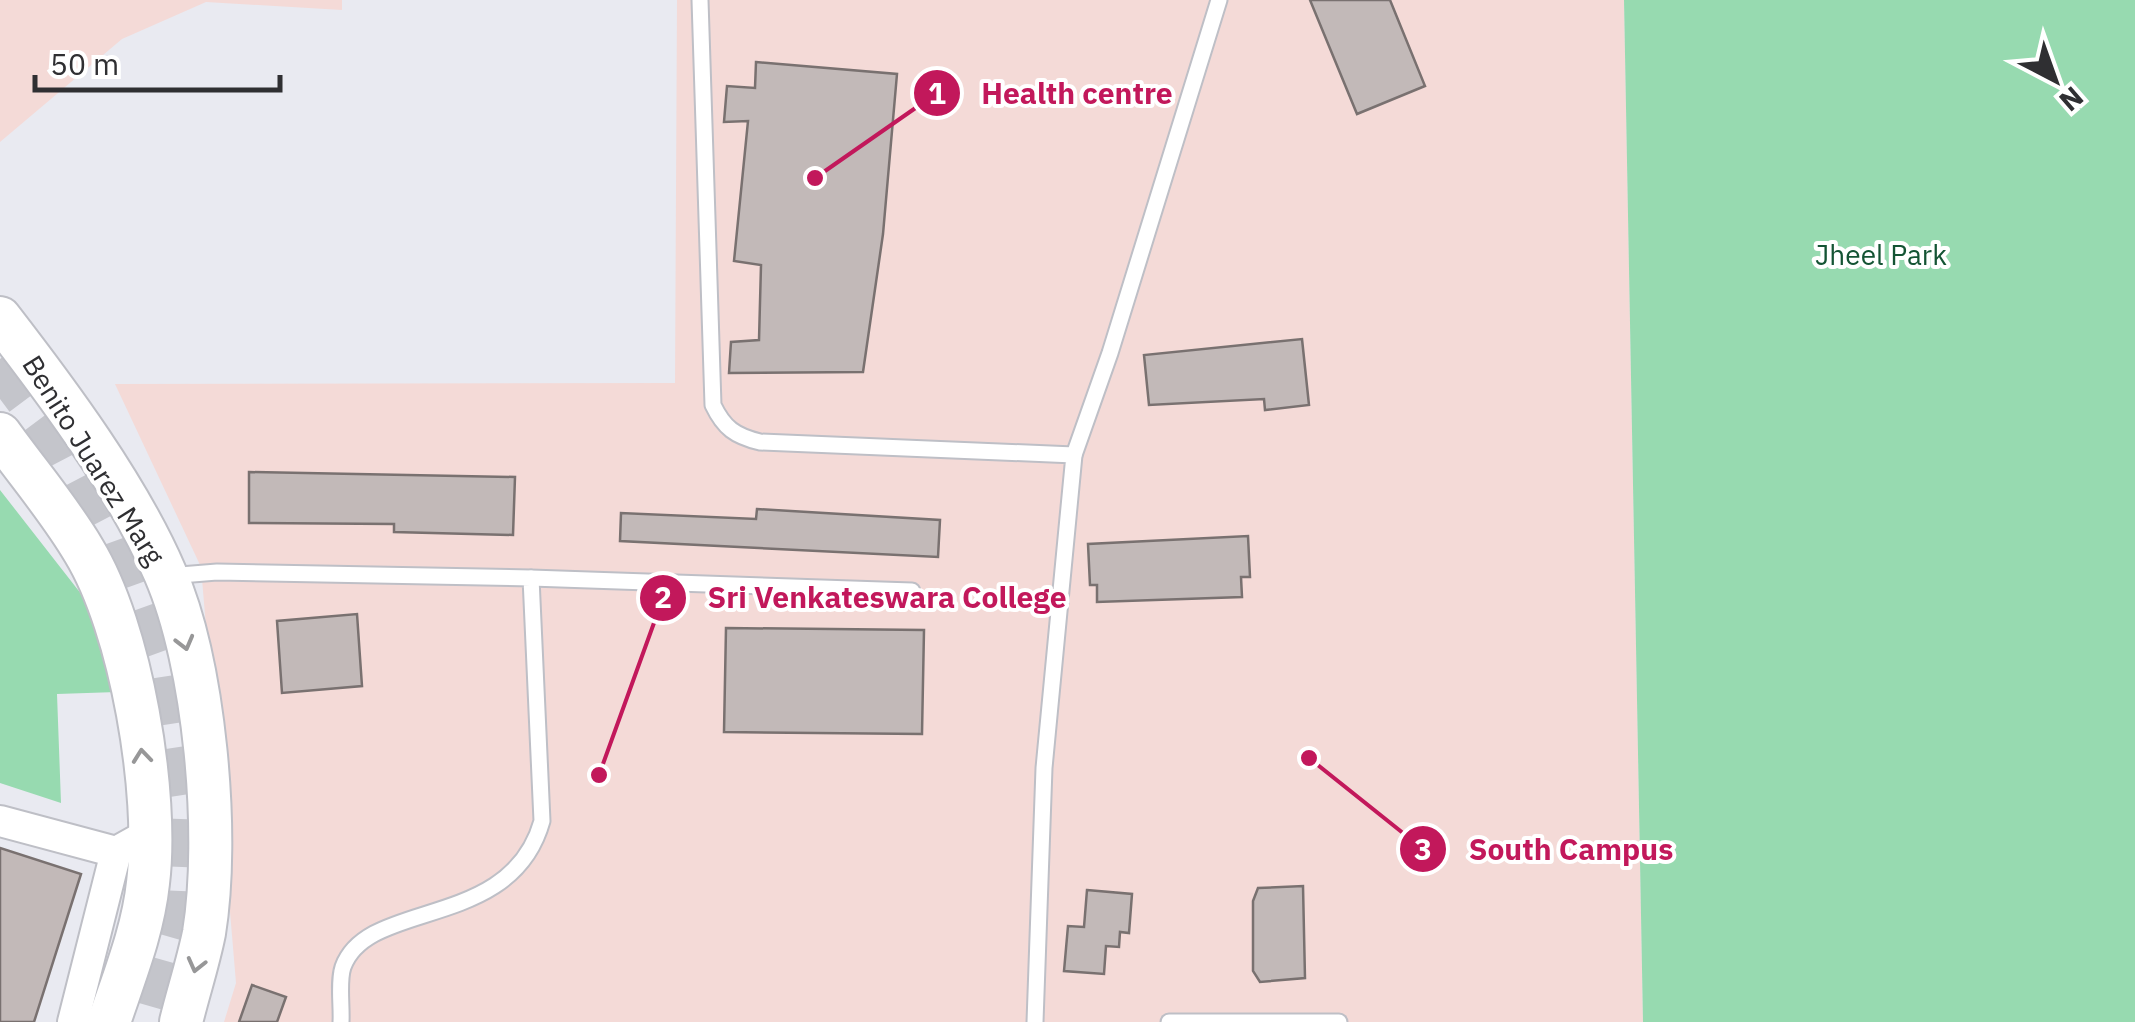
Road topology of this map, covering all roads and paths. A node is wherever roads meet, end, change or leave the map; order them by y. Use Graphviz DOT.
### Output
graph roads {
  1 [pos="700,0"];
  2 [pos="1219,0"];
  3 [pos="0,318"];
  4 [pos="0,434"];
  5 [pos="1074,455"];
  6 [pos="167,576"];
  7 [pos="531,578"];
  8 [pos="912,591"];
  9 [pos="0,821"];
  10 [pos="133,842"];
  11 [pos="73,1022"];
  12 [pos="110,1022"];
  13 [pos="181,1022"];
  14 [pos="341,1022"];
  15 [pos="1036,1022"];
  16 [pos="1168,1022"];
  17 [pos="1339,1022"];
  1 -- 5 [label="lane"];
  2 -- 5 [label="lane"];
  3 -- 6 [label="street, Benito Juarez Marg"];
  10 -- 4 [label="street, Benito Juarez Marg, one-way"];
  5 -- 15 [label="lane"];
  6 -- 7 [label="lane"];
  6 -- 13 [label="street, Benito Juarez Marg, one-way"];
  7 -- 8 [label="lane"];
  7 -- 14 [label="lane"];
  9 -- 10 [label="street"];
  10 -- 11 [label="street"];
  10 -- 12 [label="street, Benito Juarez Marg"];
  16 -- 17 [label="lane"];
}
